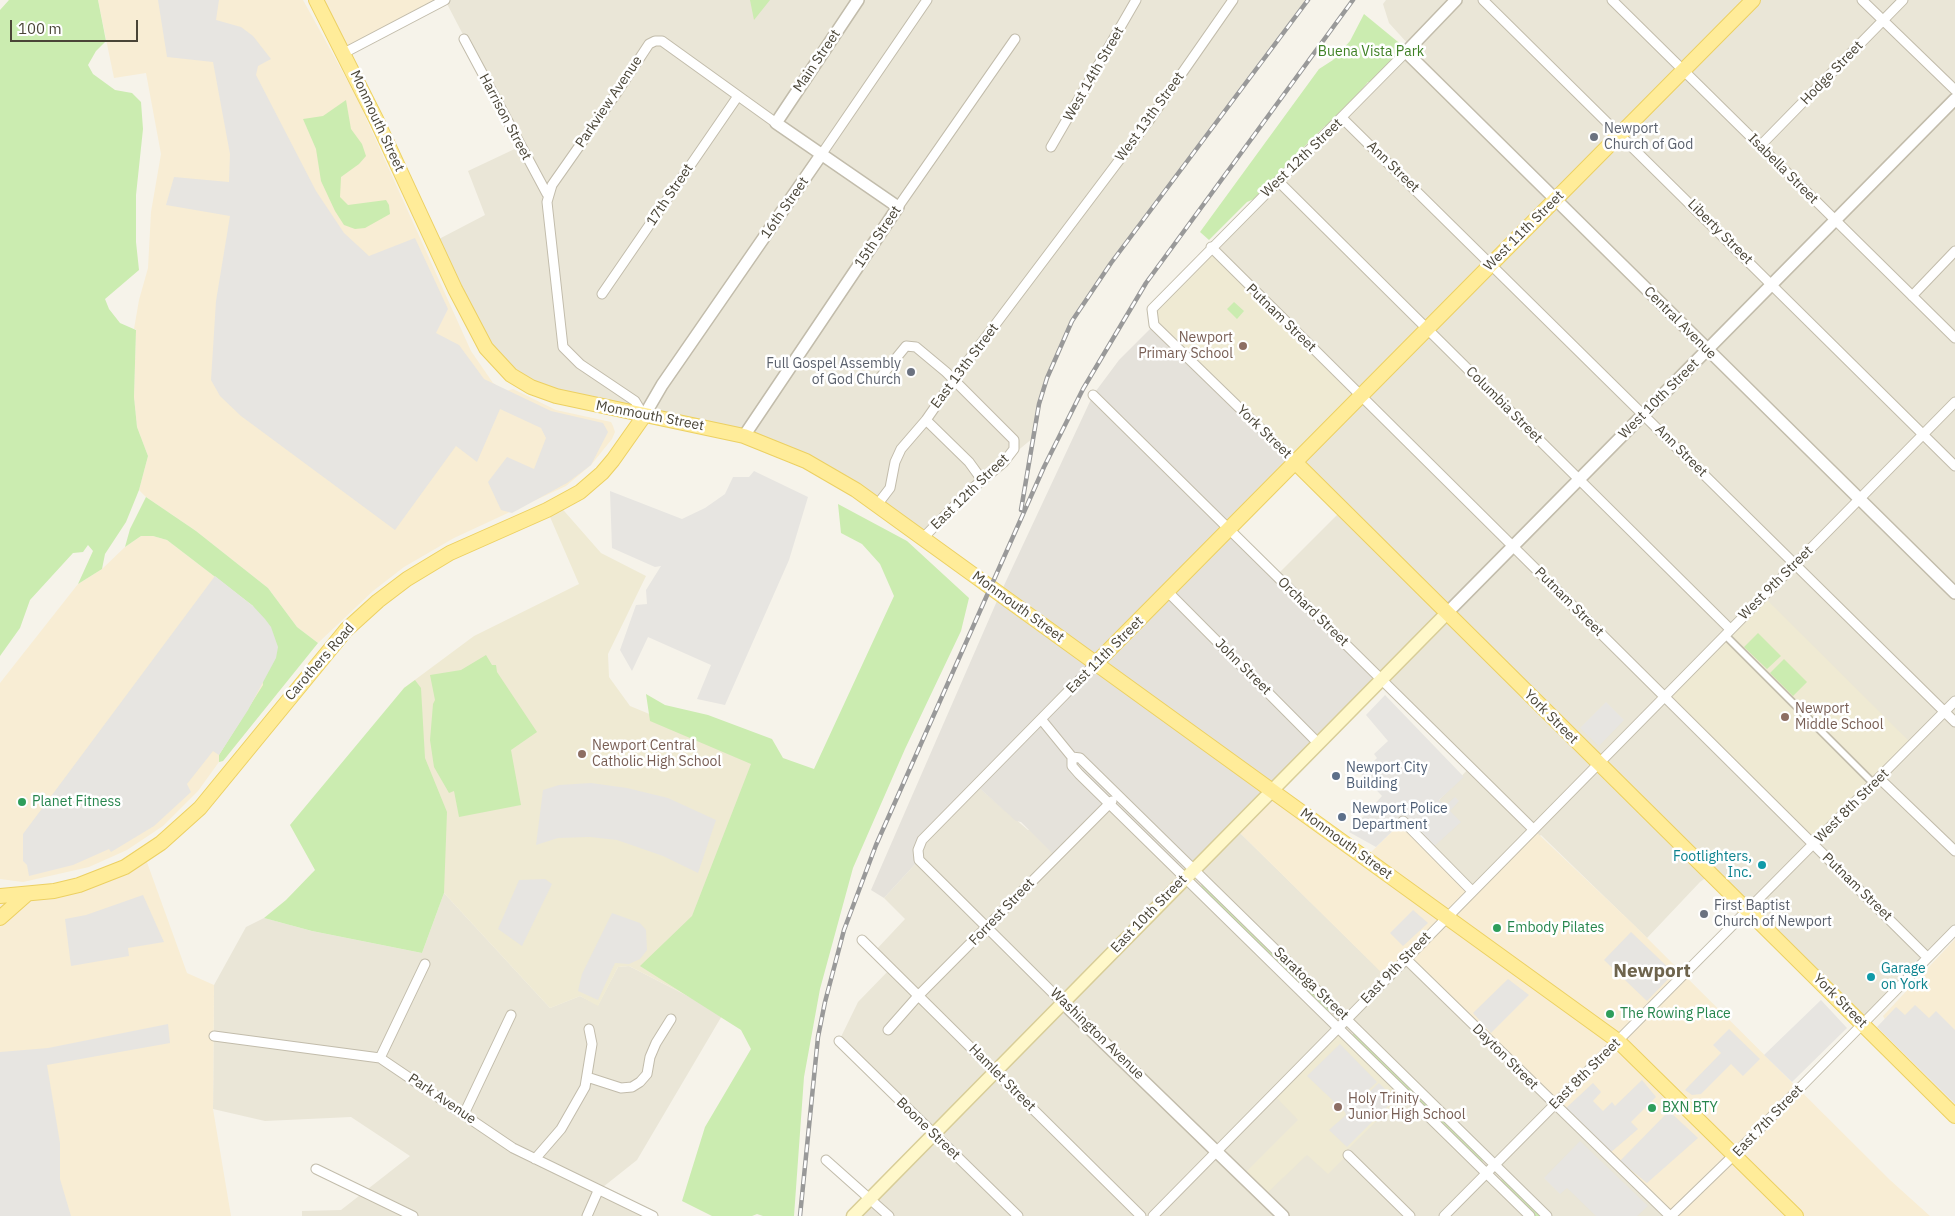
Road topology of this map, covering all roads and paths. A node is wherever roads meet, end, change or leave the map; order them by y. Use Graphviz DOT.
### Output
graph roads {
  1 [pos="316,0"];
  2 [pos="444,0"];
  3 [pos="858,0"];
  4 [pos="927,0"];
  5 [pos="1136,0"];
  6 [pos="1233,0"];
  7 [pos="1456,0"];
  8 [pos="1483,0"];
  9 [pos="1612,0"];
  10 [pos="1753,0"];
  11 [pos="1862,0"];
  12 [pos="1903,0"];
  13 [pos="1883,20"];
  14 [pos="464,39"];
  15 [pos="1015,39"];
  16 [pos="1406,52"];
  17 [pos="344,53"];
  18 [pos="1683,72"];
  19 [pos="1955,90"];
  20 [pos="738,96"];
  21 [pos="1955,100"];
  22 [pos="1342,118"];
  23 [pos="776,123"];
  24 [pos="1621,134"];
  25 [pos="1760,146"];
  26 [pos="1051,148"];
  27 [pos="821,155"];
  28 [pos="1278,181"];
  29 [pos="547,194"];
  30 [pos="1556,199"];
  31 [pos="898,207"];
  32 [pos="1835,220"];
  33 [pos="1066,232"];
  34 [pos="1211,247"];
  35 [pos="1955,251"];
  36 [pos="1491,264"];
  37 [pos="1772,284"];
  38 [pos="602,294"];
  39 [pos="1912,296"];
  40 [pos="1151,316"];
  41 [pos="1427,330"];
  42 [pos="1955,338"];
  43 [pos="1707,351"];
  44 [pos="879,380"];
  45 [pos="954,380"];
  46 [pos="1093,395"];
  47 [pos="1361,396"];
  48 [pos="1955,402"];
  49 [pos="1644,414"];
  50 [pos="644,416"];
  51 [pos="926,420"];
  52 [pos="1923,434"];
  53 [pos="744,436"];
  54 [pos="1296,462"];
  55 [pos="1955,466"];
  56 [pos="1578,479"];
  57 [pos="982,480"];
  58 [pos="1858,500"];
  59 [pos="878,505"];
  60 [pos="1229,530"];
  61 [pos="923,538"];
  62 [pos="1512,546"];
  63 [pos="1795,564"];
  64 [pos="1168,592"];
  65 [pos="1955,593"];
  66 [pos="1447,613"];
  67 [pos="1728,632"];
  68 [pos="1097,662"];
  69 [pos="1381,679"];
  70 [pos="1664,696"];
  71 [pos="1955,701"];
  72 [pos="1944,711"];
  73 [pos="1041,720"];
  74 [pos="1955,722"];
  75 [pos="1318,743"];
  76 [pos="1072,757"];
  77 [pos="1598,763"];
  78 [pos="1876,780"];
  79 [pos="1271,789"];
  80 [pos="1118,795"];
  81 [pos="1109,804"];
  82 [pos="1403,821"];
  83 [pos="1533,829"];
  84 [pos="1813,844"];
  85 [pos="918,850"];
  86 [pos="1955,851"];
  87 [pos="1189,873"];
  88 [pos="1472,891"];
  89 [pos="26,895"];
  90 [pos="0,896"];
  91 [pos="1747,910"];
  92 [pos="1447,917"];
  93 [pos="0,918"];
  94 [pos="986,927"];
  95 [pos="1955,930"];
  96 [pos="862,940"];
  97 [pos="1927,957"];
  98 [pos="1406,960"];
  99 [pos="425,964"];
  100 [pos="918,996"];
  101 [pos="1063,1003"];
  102 [pos="511,1016"];
  103 [pos="671,1019"];
  104 [pos="1347,1019"];
  105 [pos="1863,1024"];
  106 [pos="1338,1028"];
  107 [pos="589,1029"];
  108 [pos="888,1030"];
  109 [pos="214,1036"];
  110 [pos="1618,1041"];
  111 [pos="839,1042"];
  112 [pos="380,1058"];
  113 [pos="995,1071"];
  114 [pos="587,1077"];
  115 [pos="1554,1106"];
  116 [pos="464,1114"];
  117 [pos="1955,1116"];
  118 [pos="933,1133"];
  119 [pos="1217,1151"];
  120 [pos="1348,1155"];
  121 [pos="1734,1155"];
  122 [pos="535,1158"];
  123 [pos="826,1160"];
  124 [pos="1494,1164"];
  125 [pos="316,1169"];
  126 [pos="1486,1173"];
  127 [pos="598,1191"];
  128 [pos="871,1198"];
  129 [pos="413,1216"];
  130 [pos="587,1216"];
  131 [pos="653,1216"];
  132 [pos="853,1216"];
  133 [pos="889,1216"];
  134 [pos="1018,1216"];
  135 [pos="1142,1216"];
  136 [pos="1153,1216"];
  137 [pos="1282,1216"];
  138 [pos="1410,1216"];
  139 [pos="1444,1216"];
  140 [pos="1530,1216"];
  141 [pos="1547,1216"];
  142 [pos="1671,1216"];
  143 [pos="1796,1216"];
  1 -- 17 [label="main road, Monmouth Street"];
  2 -- 17 [label="street"];
  3 -- 23 [label="street, Main Street"];
  4 -- 27 [label="street, 16th Street"];
  5 -- 26 [label="street, West 14th Street"];
  6 -- 33 [label="street, West 13th Street"];
  7 -- 16 [label="street, West 12th Street"];
  8 -- 24 [label="street, Liberty Street"];
  9 -- 18 [label="street, Isabella Street"];
  10 -- 18 [label="main road, West 11th Street"];
  11 -- 13 [label="street"];
  12 -- 13 [label="street, Hodge Street"];
  13 -- 19 [label="street"];
  13 -- 25 [label="street, Hodge Street"];
  14 -- 29 [label="street, Harrison Street"];
  15 -- 31 [label="street, 15th Street"];
  16 -- 22 [label="street, West 12th Street"];
  16 -- 30 [label="street, Central Avenue"];
  17 -- 50 [label="main road, Monmouth Street"];
  18 -- 24 [label="main road, West 11th Street"];
  18 -- 25 [label="street, Isabella Street"];
  20 -- 23 [label="street, Parkview Avenue"];
  20 -- 29 [label="street, Parkview Avenue"];
  20 -- 38 [label="street, 17th Street"];
  21 -- 32 [label="street, West 10th Street"];
  22 -- 28 [label="street, West 12th Street"];
  22 -- 36 [label="street, Ann Street"];
  23 -- 27 [label="street, Parkview Avenue"];
  24 -- 30 [label="main road, West 11th Street"];
  24 -- 37 [label="street, Liberty Street"];
  25 -- 32 [label="street, Isabella Street"];
  27 -- 31 [label="street, Parkview Avenue"];
  27 -- 50 [label="street, 16th Street"];
  28 -- 34 [label="street, West 12th Street"];
  28 -- 41 [label="street, Columbia Street"];
  29 -- 50 [label="street"];
  30 -- 36 [label="main road, West 11th Street"];
  30 -- 43 [label="street, Central Avenue"];
  31 -- 53 [label="street, 15th Street"];
  32 -- 37 [label="street, West 10th Street"];
  32 -- 39 [label="street, Isabella Street"];
  33 -- 45 [label="street, East 13th Street"];
  34 -- 40 [label="street, West 12th Street"];
  34 -- 47 [label="street, Putnam Street"];
  35 -- 39 [label="street"];
  36 -- 41 [label="main road, West 11th Street"];
  36 -- 49 [label="street, Ann Street"];
  37 -- 43 [label="street, West 10th Street"];
  37 -- 52 [label="street, Liberty Street"];
  39 -- 42 [label="street, Isabella Street"];
  40 -- 54 [label="street, York Street"];
  41 -- 47 [label="main road, West 11th Street"];
  41 -- 56 [label="street, Columbia Street"];
  43 -- 49 [label="street, West 10th Street"];
  43 -- 58 [label="street, Central Avenue"];
  44 -- 45 [label="street"];
  45 -- 51 [label="street, East 13th Street"];
  45 -- 57 [label="street, East 12th Street"];
  46 -- 60 [label="street, Orchard Street"];
  47 -- 54 [label="main road, West 11th Street"];
  47 -- 62 [label="street, Putnam Street"];
  48 -- 52 [label="street, West 9th Street"];
  49 -- 56 [label="street, West 10th Street"];
  49 -- 63 [label="street, Ann Street"];
  50 -- 53 [label="main road, Monmouth Street"];
  50 -- 89 [label="main road, Carothers Road"];
  51 -- 57 [label="street"];
  51 -- 59 [label="street, East 13th Street"];
  52 -- 55 [label="street, Liberty Street"];
  52 -- 58 [label="street, West 9th Street"];
  53 -- 59 [label="main road, Monmouth Street"];
  54 -- 60 [label="main road, East 11th Street"];
  54 -- 66 [label="main road, York Street"];
  56 -- 62 [label="street, West 10th Street"];
  56 -- 67 [label="street, Columbia Street"];
  57 -- 61 [label="street, East 12th Street"];
  58 -- 63 [label="street, West 9th Street"];
  58 -- 65 [label="street, Central Avenue"];
  59 -- 61 [label="main road, Monmouth Street"];
  60 -- 64 [label="main road, East 11th Street"];
  60 -- 69 [label="street, Orchard Street"];
  61 -- 68 [label="main road, Monmouth Street"];
  62 -- 66 [label="street, West 10th Street"];
  62 -- 70 [label="street, Putnam Street"];
  63 -- 67 [label="street, West 9th Street"];
  63 -- 72 [label="street, Ann Street"];
  64 -- 68 [label="main road, East 11th Street"];
  64 -- 75 [label="street, John Street"];
  66 -- 69 [label="main road, East 10th Street"];
  66 -- 77 [label="main road, York Street"];
  67 -- 70 [label="street, West 9th Street"];
  67 -- 78 [label="street"];
  68 -- 73 [label="street, East 11th Street"];
  68 -- 79 [label="main road, Monmouth Street"];
  69 -- 75 [label="main road, East 10th Street"];
  69 -- 83 [label="street, Orchard Street"];
  70 -- 77 [label="street, West 9th Street"];
  70 -- 84 [label="street, Putnam Street"];
  71 -- 72 [label="street, West 8th Street"];
  72 -- 74 [label="street, Ann Street"];
  72 -- 78 [label="street, West 8th Street"];
  73 -- 76 [label="street, Saratoga Street"];
  73 -- 85 [label="street, East 11th Street"];
  75 -- 79 [label="main road, East 10th Street"];
  76 -- 80 [label="street, Saratoga Street"];
  76 -- 81 [label="street, Saratoga Street"];
  77 -- 83 [label="street, East 9th Street"];
  77 -- 91 [label="main road, York Street"];
  78 -- 84 [label="street, West 8th Street"];
  78 -- 86 [label="street"];
  79 -- 87 [label="main road, East 10th Street"];
  79 -- 92 [label="main road, Monmouth Street"];
  80 -- 81 [label="street, Forrest Street"];
  80 -- 87 [label="street, Saratoga Street"];
  81 -- 87 [label="street, Saratoga Street"];
  81 -- 94 [label="street, Forrest Street"];
  82 -- 88 [label="street"];
  83 -- 88 [label="street, East 9th Street"];
  84 -- 91 [label="street, West 8th Street"];
  84 -- 97 [label="street, Putnam Street"];
  85 -- 94 [label="street, Washington Avenue"];
  87 -- 101 [label="main road, East 10th Street"];
  87 -- 104 [label="street, Saratoga Street"];
  87 -- 106 [label="street, Saratoga Street"];
  88 -- 92 [label="street, East 9th Street"];
  89 -- 90 [label="main road, Carothers Road"];
  89 -- 93 [label="main road"];
  91 -- 105 [label="main road, York Street"];
  91 -- 110 [label="street, East 8th Street"];
  92 -- 98 [label="street, East 9th Street"];
  92 -- 110 [label="main road, Monmouth Street"];
  94 -- 100 [label="street, Forrest Street"];
  94 -- 101 [label="street, Washington Avenue"];
  95 -- 97 [label="street, East 7th Street"];
  96 -- 100 [label="street, Hamlet Street"];
  97 -- 105 [label="street, East 7th Street"];
  98 -- 104 [label="street, East 9th Street"];
  98 -- 115 [label="street, Dayton Street"];
  99 -- 112 [label="street"];
  100 -- 108 [label="street, Forrest Street"];
  100 -- 113 [label="street, Hamlet Street"];
  101 -- 113 [label="main road, East 10th Street"];
  101 -- 119 [label="street, Washington Avenue"];
  102 -- 116 [label="street"];
  103 -- 114 [label="street"];
  104 -- 106 [label="street, East 9th Street"];
  104 -- 124 [label="street, Saratoga Street"];
  105 -- 117 [label="main road, York Street"];
  105 -- 121 [label="street, East 7th Street"];
  106 -- 119 [label="street, East 9th Street"];
  106 -- 126 [label="street, Saratoga Street"];
  107 -- 114 [label="street"];
  109 -- 112 [label="street, Park Avenue"];
  110 -- 115 [label="street, East 8th Street"];
  110 -- 121 [label="main road, Monmouth Street"];
  111 -- 118 [label="street, Boone Street"];
  112 -- 116 [label="street, Park Avenue"];
  113 -- 118 [label="main road, East 10th Street"];
  113 -- 135 [label="street, Hamlet Street"];
  114 -- 122 [label="street"];
  115 -- 124 [label="street, East 8th Street"];
  115 -- 142 [label="street, Dayton Street"];
  116 -- 122 [label="street, Park Avenue"];
  118 -- 128 [label="main road, East 10th Street"];
  118 -- 134 [label="street, Boone Street"];
  119 -- 136 [label="street, East 9th Street"];
  119 -- 137 [label="street, Washington Avenue"];
  120 -- 138 [label="street"];
  121 -- 142 [label="street, East 7th Street"];
  121 -- 143 [label="main road, Monmouth Street"];
  122 -- 127 [label="street, Park Avenue"];
  123 -- 128 [label="street"];
  124 -- 126 [label="street, East 8th Street"];
  124 -- 141 [label="street, Saratoga Street"];
  125 -- 129 [label="street"];
  126 -- 139 [label="street, East 8th Street"];
  126 -- 140 [label="street, Saratoga Street"];
  127 -- 130 [label="street"];
  127 -- 131 [label="street, Park Avenue"];
  128 -- 132 [label="main road, East 10th Street"];
  128 -- 133 [label="street"];
}
